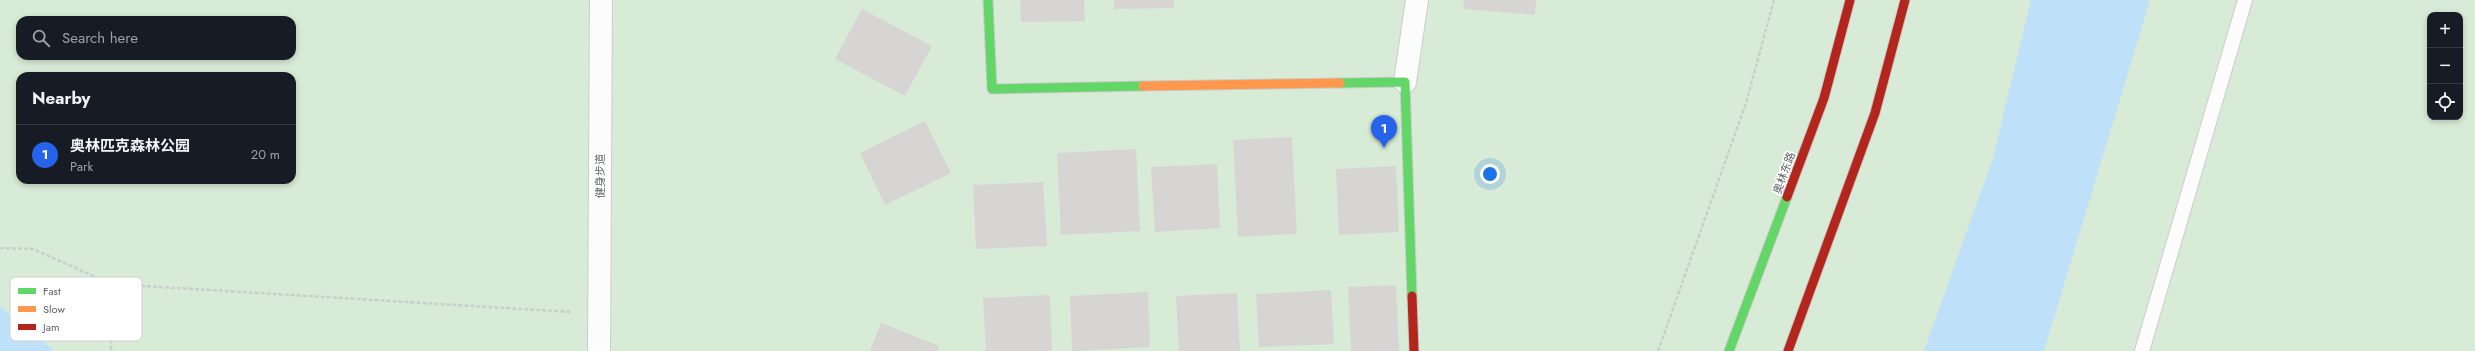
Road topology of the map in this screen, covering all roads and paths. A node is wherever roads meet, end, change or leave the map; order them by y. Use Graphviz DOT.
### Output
graph roads {
  1 [pos="601,0"];
  2 [pos="988,0"];
  3 [pos="1417,0"];
  4 [pos="1774,0"];
  5 [pos="1850,0"];
  6 [pos="1905,0"];
  7 [pos="2245,0"];
  8 [pos="1405,82"];
  9 [pos="0,248"];
  10 [pos="94,277"];
  11 [pos="142,286"];
  12 [pos="599,313"];
  13 [pos="598,351"];
  14 [pos="1414,351"];
  15 [pos="1658,351"];
  16 [pos="1729,351"];
  17 [pos="1788,351"];
  18 [pos="2142,351"];
  1 -- 12 [label="street, 健身步道"];
  2 -- 8 [label="street"];
  3 -- 8 [label="street"];
  4 -- 15 [label="path"];
  5 -- 16 [label="street, 奥林东路"];
  6 -- 17 [label="street"];
  7 -- 18 [label="lane"];
  8 -- 14 [label="street"];
  9 -- 10 [label="path"];
  11 -- 12 [label="path"];
  12 -- 13 [label="street, 健身步道"];
}
